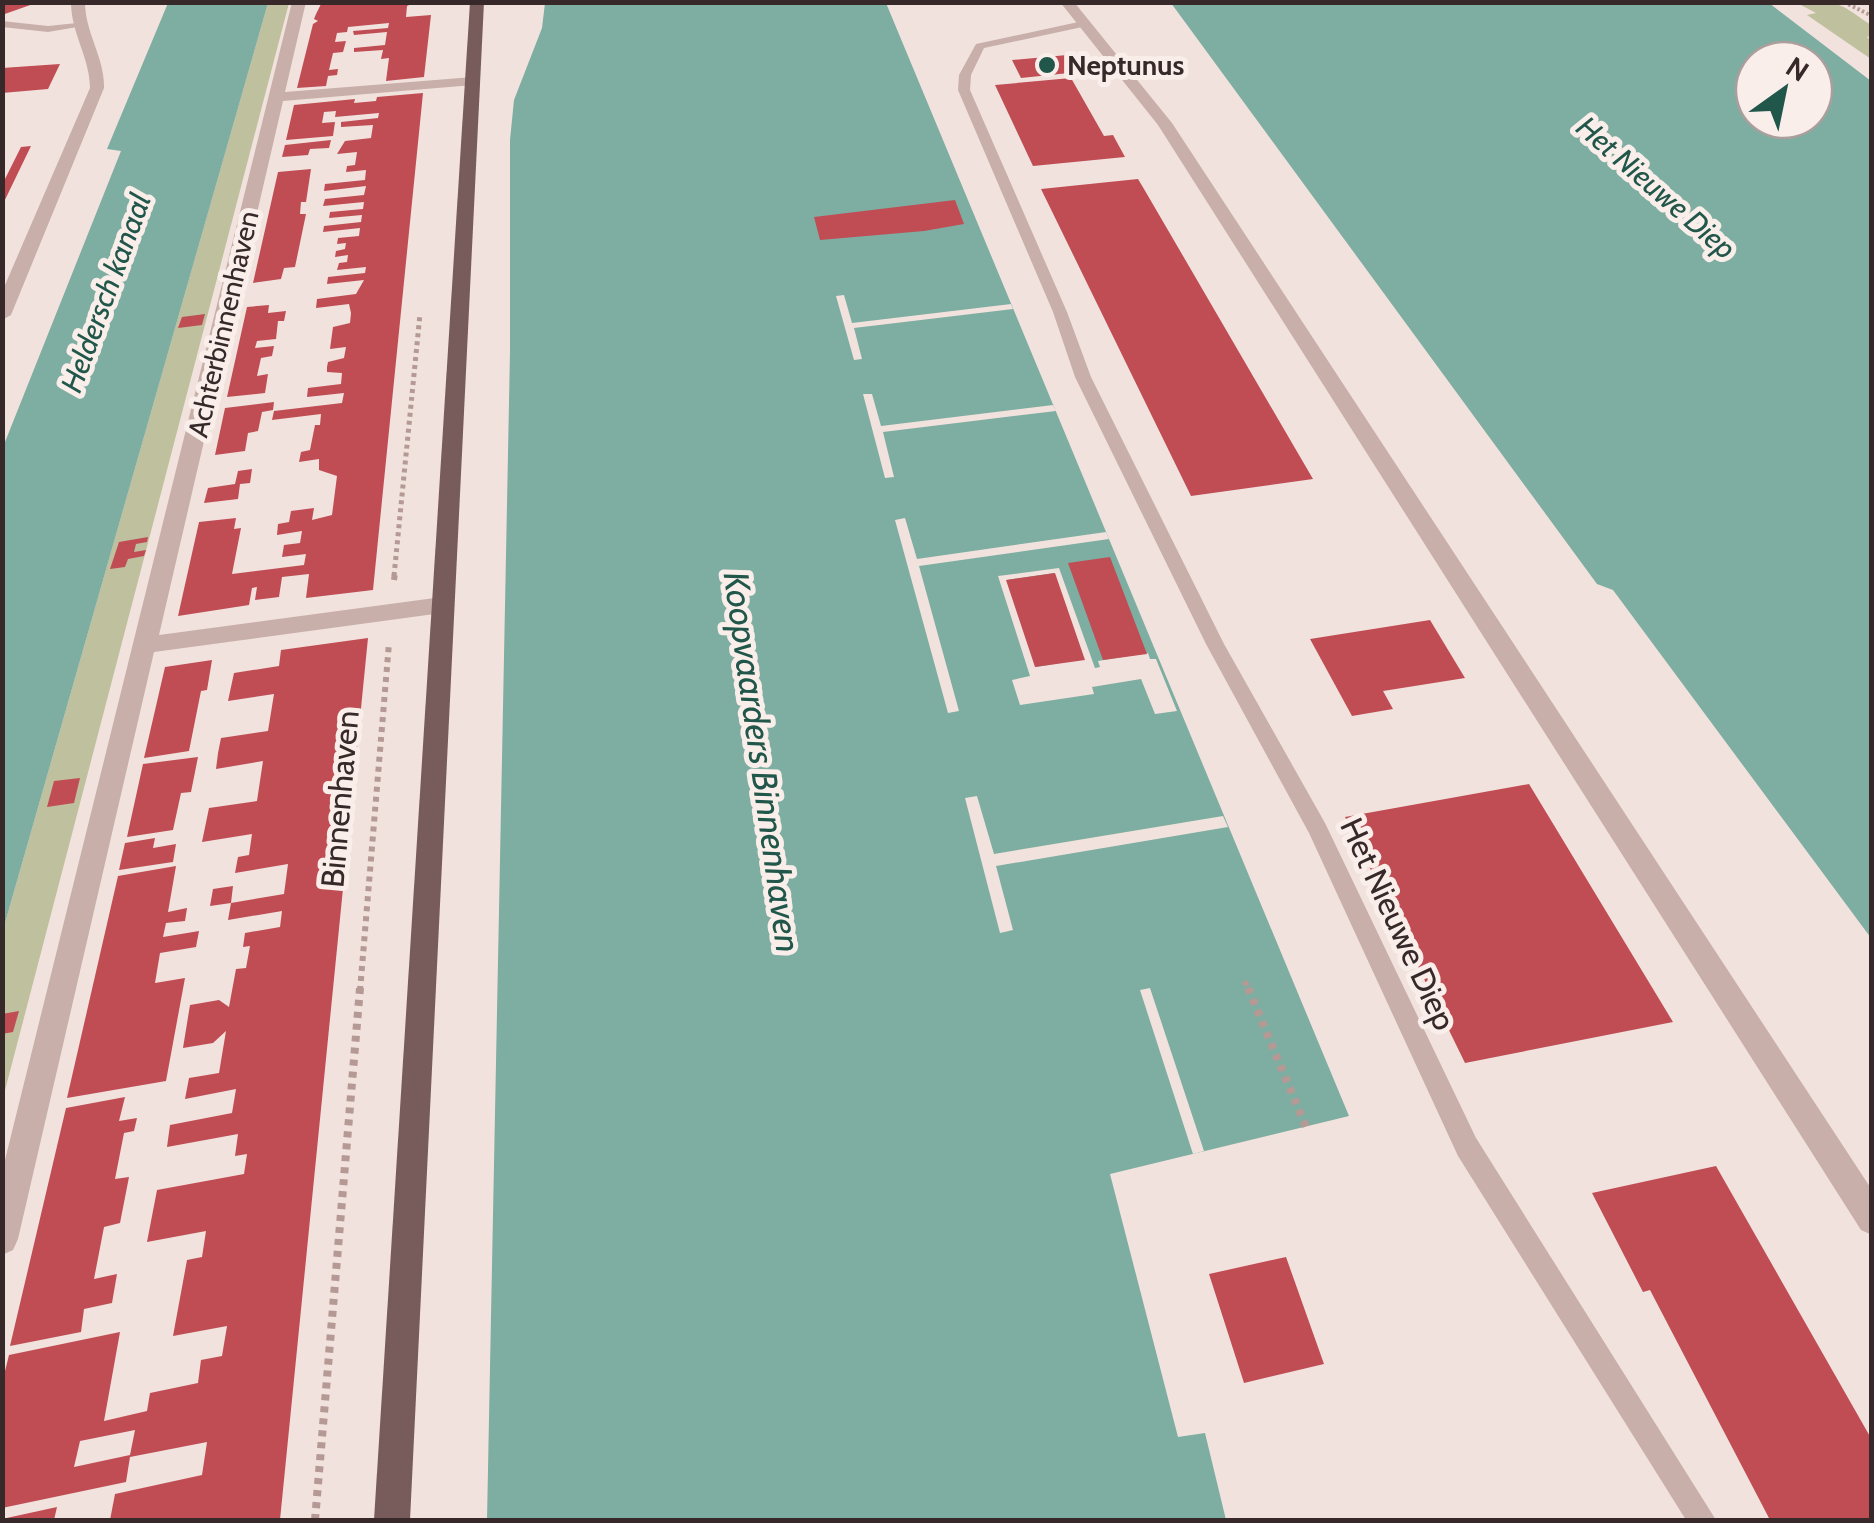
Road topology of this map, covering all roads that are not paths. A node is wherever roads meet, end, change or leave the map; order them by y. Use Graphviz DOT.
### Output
graph roads {
  1 [pos="78,2"];
  2 [pos="299,2"];
  3 [pos="477,2"];
  4 [pos="1066,2"];
  5 [pos="2,24"];
  6 [pos="1082,24"];
  7 [pos="77,26"];
  8 [pos="473,81"];
  9 [pos="277,97"];
  10 [pos="2,315"];
  11 [pos="442,605"];
  12 [pos="146,644"];
  13 [pos="1872,1218"];
  14 [pos="2,1239"];
  15 [pos="392,1520"];
  16 [pos="1702,1520"];
  1 -- 7 [label="street"];
  2 -- 9 [label="street, Achterbinnenhaven"];
  3 -- 8 [label="main road"];
  4 -- 6 [label="street"];
  5 -- 7 [label="lane"];
  6 -- 13 [label="street"];
  6 -- 16 [label="lane, Het Nieuwe Diep"];
  7 -- 10 [label="street"];
  8 -- 9 [label="street"];
  8 -- 11 [label="main road"];
  9 -- 12 [label="street, Achterbinnenhaven"];
  11 -- 12 [label="street"];
  11 -- 15 [label="main road"];
  12 -- 14 [label="street, Achterbinnenhaven"];
}
